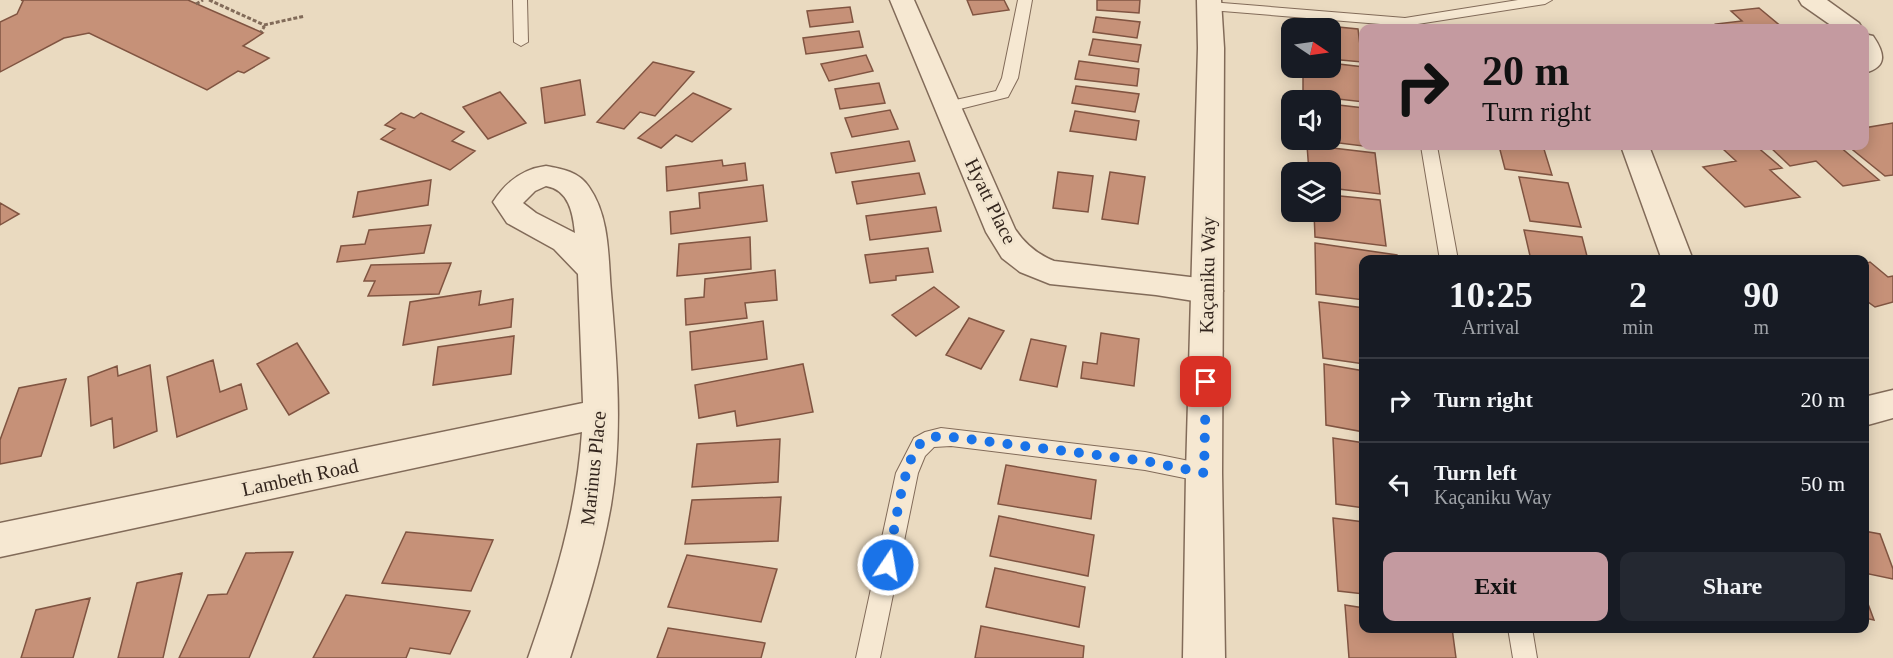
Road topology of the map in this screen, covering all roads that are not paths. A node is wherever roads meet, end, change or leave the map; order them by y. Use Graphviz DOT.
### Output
graph roads {
  1 [pos="520,0"];
  2 [pos="902,0"];
  3 [pos="1025,0"];
  4 [pos="1545,0"];
  5 [pos="1811,0"];
  6 [pos="1209,3"];
  7 [pos="1397,24"];
  8 [pos="1412,24"];
  9 [pos="1844,24"];
  10 [pos="521,42"];
  11 [pos="948,106"];
  12 [pos="1430,150"];
  13 [pos="1637,150"];
  14 [pos="1448,255"];
  15 [pos="1676,255"];
  16 [pos="594,273"];
  17 [pos="1207,291"];
  18 [pos="1893,404"];
  19 [pos="1869,411"];
  20 [pos="600,414"];
  21 [pos="1204,473"];
  22 [pos="0,540"];
  23 [pos="1521,633"];
  24 [pos="549,658"];
  25 [pos="868,658"];
  26 [pos="1204,658"];
  27 [pos="1525,658"];
  1 -- 10 [label="lane"];
  2 -- 11 [label="street, Hyatt Place"];
  3 -- 11 [label="lane"];
  4 -- 8 [label="lane"];
  5 -- 9 [label="street"];
  6 -- 7 [label="lane"];
  6 -- 17 [label="street, Kaçaniku Way"];
  11 -- 17 [label="street, Hyatt Place"];
  12 -- 14 [label="lane"];
  13 -- 15 [label="street"];
  16 -- 20 [label="street, Marinus Place"];
  17 -- 21 [label="street, Kaçaniku Way"];
  18 -- 19 [label="street"];
  20 -- 22 [label="street, Lambeth Road"];
  20 -- 24 [label="street, Marinus Place"];
  21 -- 25 [label="lane"];
  21 -- 26 [label="street, Kaçaniku Way"];
  23 -- 27 [label="lane"];
}
